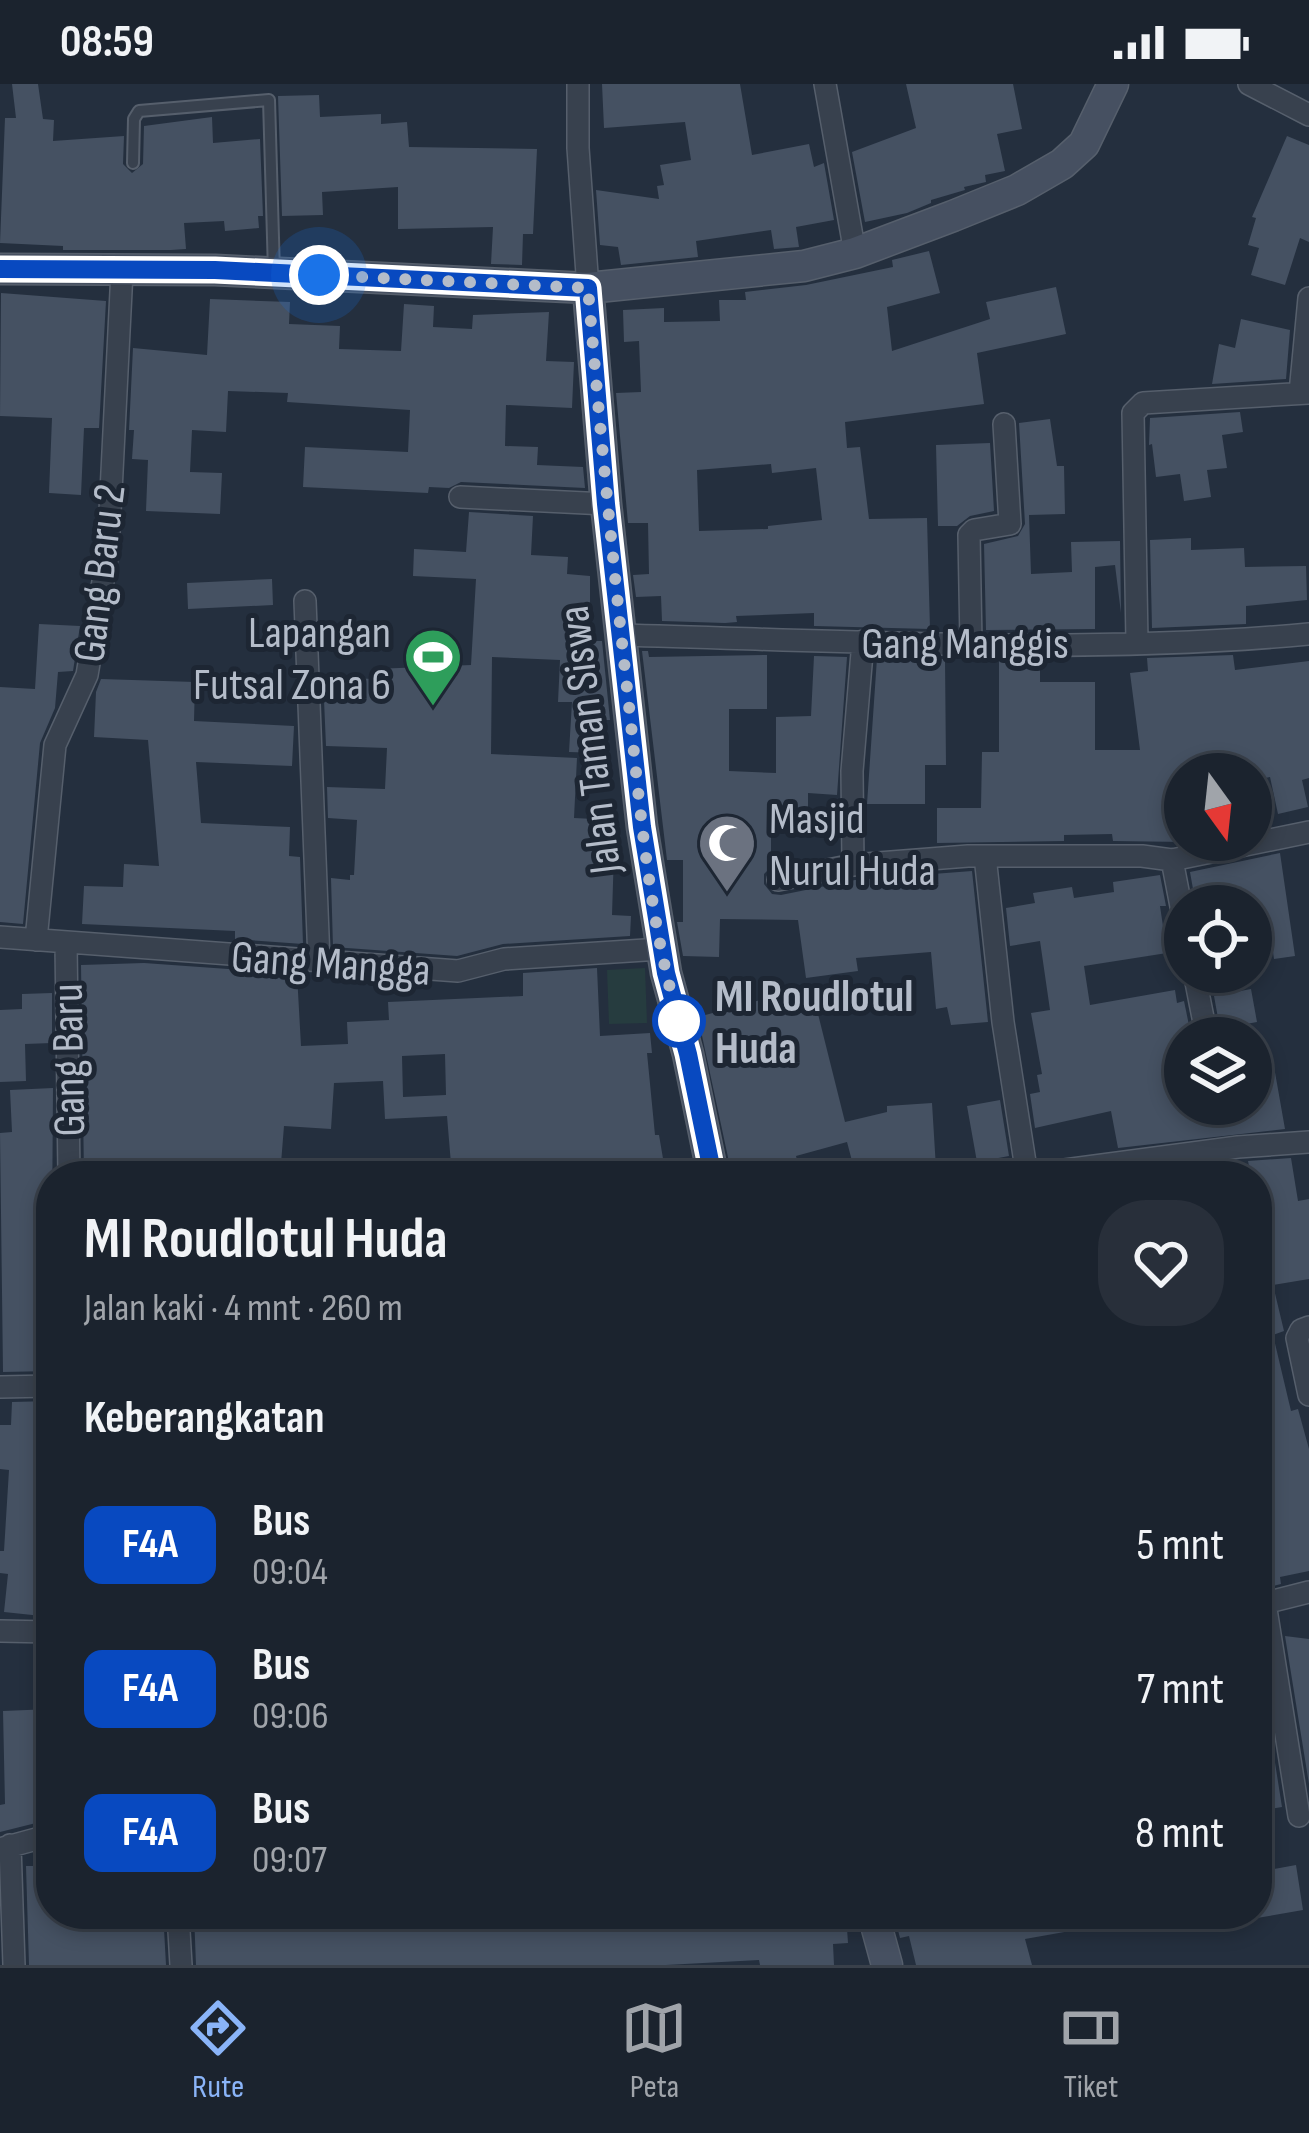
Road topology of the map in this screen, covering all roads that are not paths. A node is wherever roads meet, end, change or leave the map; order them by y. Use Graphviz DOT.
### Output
graph roads {
  1 [pos="578,84"];
  2 [pos="825,84"];
  3 [pos="1114,84"];
  4 [pos="1249,84"];
  5 [pos="1309,115"];
  6 [pos="133,163"];
  7 [pos="855,253"];
  8 [pos="0,269"];
  9 [pos="122,271"];
  10 [pos="274,274"];
  11 [pos="588,288"];
  12 [pos="1309,298"];
  13 [pos="1305,393"];
  14 [pos="1004,424"];
  15 [pos="460,497"];
  16 [pos="606,504"];
  17 [pos="305,602"];
  18 [pos="1309,634"];
  19 [pos="621,635"];
  20 [pos="863,641"];
  21 [pos="1137,642"];
  22 [pos="970,644"];
  23 [pos="1309,832"];
  24 [pos="1272,840"];
  25 [pos="985,856"];
  26 [pos="1164,859"];
  27 [pos="854,865"];
  28 [pos="778,880"];
  29 [pos="0,937"];
  30 [pos="36,940"];
  31 [pos="66,944"];
  32 [pos="662,949"];
  33 [pos="319,961"];
  34 [pos="1309,1142"];
  35 [pos="68,1161"];
  36 [pos="710,1161"];
  37 [pos="1025,1161"];
  38 [pos="1132,1161"];
  39 [pos="1309,1327"];
  40 [pos="36,1386"];
  41 [pos="0,1387"];
  42 [pos="1309,1395"];
  43 [pos="1309,1592"];
  44 [pos="1272,1601"];
  45 [pos="0,1631"];
  46 [pos="36,1631"];
  47 [pos="1272,1665"];
  48 [pos="1299,1816"];
  49 [pos="36,1839"];
  50 [pos="5,1847"];
  51 [pos="179,1929"];
  52 [pos="876,1929"];
  53 [pos="14,1965"];
  54 [pos="182,1965"];
  55 [pos="887,1965"];
  1 -- 11 [label="street"];
  2 -- 7 [label="street"];
  3 -- 7 [label="main road"];
  4 -- 5 [label="street"];
  6 -- 10 [label="lane"];
  7 -- 11 [label="main road"];
  8 -- 9 [label="main road"];
  9 -- 10 [label="main road"];
  9 -- 30 [label="street, Gang Baru 2"];
  10 -- 11 [label="main road"];
  11 -- 16 [label="main road, Jalan Taman Siswa"];
  12 -- 13 [label="street"];
  13 -- 21 [label="street"];
  14 -- 22 [label="street"];
  15 -- 16 [label="street"];
  16 -- 19 [label="main road, Jalan Taman Siswa"];
  17 -- 33 [label="street"];
  18 -- 21 [label="street, Gang Manggis"];
  19 -- 20 [label="street, Gang Manggis"];
  19 -- 32 [label="main road, Jalan Taman Siswa"];
  20 -- 22 [label="street, Gang Manggis"];
  20 -- 27 [label="street"];
  21 -- 22 [label="street, Gang Manggis"];
  23 -- 24 [label="street"];
  25 -- 26 [label="street"];
  25 -- 27 [label="street"];
  25 -- 37 [label="street"];
  27 -- 28 [label="street"];
  29 -- 30 [label="street, Gang Mangga"];
  30 -- 31 [label="street, Gang Mangga"];
  31 -- 33 [label="street, Gang Mangga"];
  31 -- 35 [label="street, Gang Baru"];
  32 -- 33 [label="street, Gang Mangga"];
  32 -- 36 [label="main road, Jalan Taman Siswa"];
  34 -- 38 [label="street"];
  39 -- 42 [label="street"];
  40 -- 41 [label="street"];
  43 -- 44 [label="street"];
  45 -- 46 [label="street"];
  47 -- 48 [label="street"];
  49 -- 50 [label="street"];
  50 -- 53 [label="street"];
  51 -- 54 [label="street"];
  52 -- 55 [label="main road"];
}
